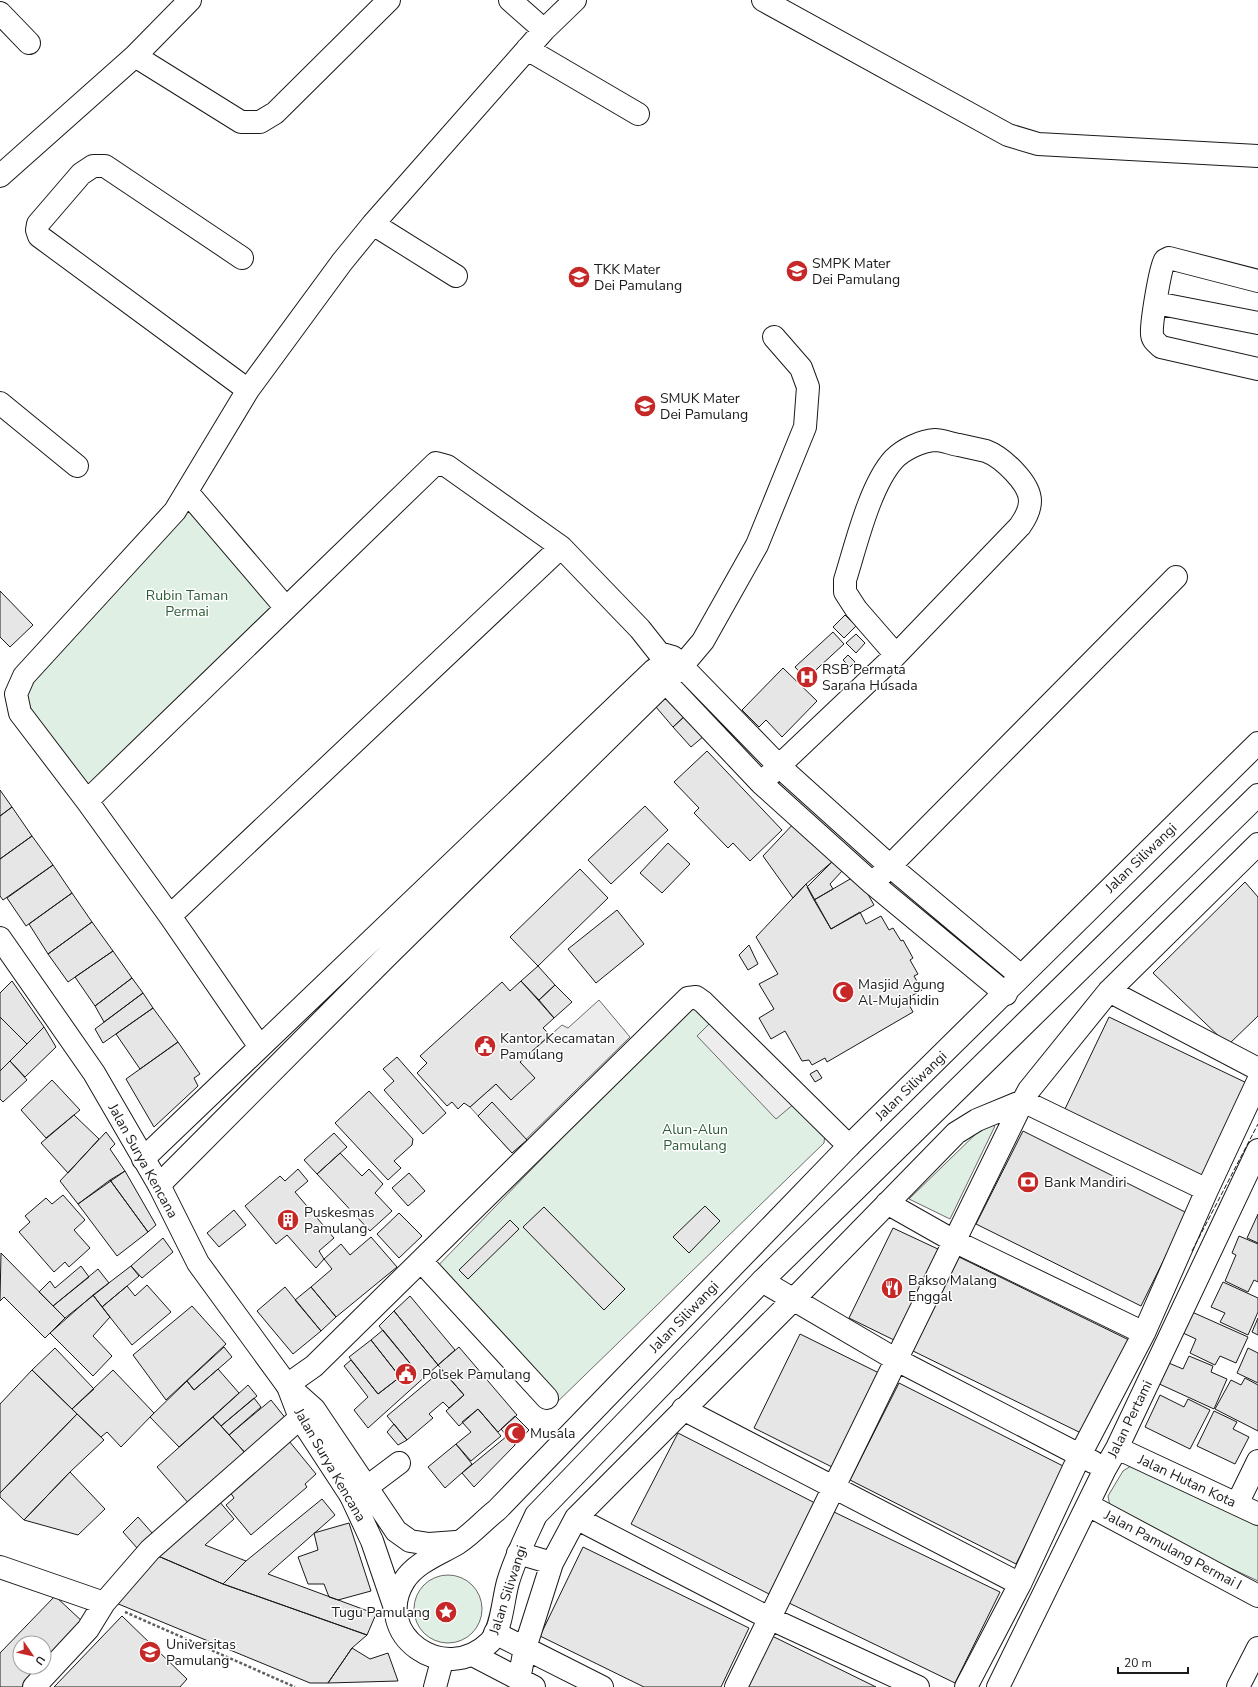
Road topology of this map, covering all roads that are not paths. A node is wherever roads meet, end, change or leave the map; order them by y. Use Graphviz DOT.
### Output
graph roads {
  1 [pos="8,0"];
  2 [pos="190,0"];
  3 [pos="389,0"];
  4 [pos="510,0"];
  5 [pos="575,0"];
  6 [pos="763,0"];
  7 [pos="0,8"];
  8 [pos="0,13"];
  9 [pos="544,30"];
  10 [pos="29,43"];
  11 [pos="527,49"];
  12 [pos="135,56"];
  13 [pos="638,114"];
  14 [pos="1258,156"];
  15 [pos="0,176"];
  16 [pos="373,224"];
  17 [pos="242,258"];
  18 [pos="456,276"];
  19 [pos="1258,281"];
  20 [pos="1156,303"];
  21 [pos="1258,323"];
  22 [pos="774,337"];
  23 [pos="1258,369"];
  24 [pos="248,390"];
  25 [pos="0,403"];
  26 [pos="77,466"];
  27 [pos="187,492"];
  28 [pos="561,547"];
  29 [pos="1176,577"];
  30 [pos="286,608"];
  31 [pos="896,655"];
  32 [pos="682,666"];
  33 [pos="659,668"];
  34 [pos="1258,743"];
  35 [pos="779,766"];
  36 [pos="761,783"];
  37 [pos="1258,796"];
  38 [pos="87,801"];
  39 [pos="1255,852"];
  40 [pos="890,866"];
  41 [pos="872,883"];
  42 [pos="170,916"];
  43 [pos="0,938"];
  44 [pos="370,942"];
  45 [pos="386,956"];
  46 [pos="1021,976"];
  47 [pos="1109,991"];
  48 [pos="1006,994"];
  49 [pos="260,1046"];
  50 [pos="1258,1069"];
  51 [pos="1258,1081"];
  52 [pos="1023,1101"];
  53 [pos="849,1146"];
  54 [pos="1258,1150"];
  55 [pos="143,1159"];
  56 [pos="158,1185"];
  57 [pos="1207,1190"];
  58 [pos="887,1203"];
  59 [pos="954,1241"];
  60 [pos="421,1261"];
  61 [pos="762,1281"];
  62 [pos="793,1300"];
  63 [pos="1144,1333"];
  64 [pos="895,1359"];
  65 [pos="287,1384"];
  66 [pos="547,1398"];
  67 [pos="683,1409"];
  68 [pos="300,1418"];
  69 [pos="1117,1448"];
  70 [pos="1080,1455"];
  71 [pos="1258,1461"];
  72 [pos="399,1463"];
  73 [pos="1105,1469"];
  74 [pos="833,1486"];
  75 [pos="359,1491"];
  76 [pos="1237,1504"];
  77 [pos="1088,1505"];
  78 [pos="1258,1514"];
  79 [pos="576,1518"];
  80 [pos="459,1542"];
  81 [pos="518,1553"];
  82 [pos="552,1563"];
  83 [pos="0,1567"];
  84 [pos="1020,1584"];
  85 [pos="1258,1596"];
  86 [pos="104,1604"];
  87 [pos="397,1614"];
  88 [pos="769,1618"];
  89 [pos="495,1633"];
  90 [pos="525,1648"];
  91 [pos="1258,1648"];
  92 [pos="473,1655"];
  93 [pos="442,1661"];
  94 [pos="526,1683"];
  95 [pos="34,1687"];
  96 [pos="435,1687"];
  97 [pos="602,1687"];
  98 [pos="736,1687"];
  99 [pos="918,1687"];
  100 [pos="966,1687"];
  101 [pos="998,1687"];
  102 [pos="1238,1687"];
  1 -- 7 [label="street"];
  2 -- 12 [label="street"];
  3 -- 12 [label="street"];
  4 -- 9 [label="street"];
  5 -- 9 [label="street"];
  6 -- 14 [label="street"];
  8 -- 10 [label="street"];
  9 -- 11 [label="street"];
  11 -- 13 [label="street"];
  11 -- 16 [label="street"];
  12 -- 15 [label="street"];
  16 -- 18 [label="street"];
  16 -- 24 [label="street"];
  17 -- 24 [label="street"];
  19 -- 20 [label="street"];
  20 -- 21 [label="street"];
  20 -- 23 [label="street"];
  22 -- 32 [label="street"];
  24 -- 27 [label="street"];
  25 -- 26 [label="street"];
  27 -- 30 [label="street"];
  27 -- 38 [label="street"];
  28 -- 30 [label="street"];
  28 -- 33 [label="street"];
  28 -- 42 [label="street"];
  29 -- 40 [label="street"];
  30 -- 38 [label="street"];
  31 -- 31 [label="street"];
  31 -- 35 [label="street"];
  32 -- 33 [label="street"];
  32 -- 35 [label="street"];
  33 -- 36 [label="street"];
  33 -- 44 [label="street"];
  33 -- 45 [label="street"];
  34 -- 46 [label="street, Jalan Siliwangi"];
  35 -- 36 [label="street"];
  35 -- 40 [label="street"];
  36 -- 41 [label="street"];
  37 -- 61 [label="street, Jalan Siliwangi"];
  38 -- 42 [label="street"];
  39 -- 47 [label="street"];
  40 -- 41 [label="street"];
  40 -- 46 [label="street"];
  41 -- 48 [label="street"];
  42 -- 49 [label="street"];
  43 -- 55 [label="street, Jalan Surya Kencana"];
  44 -- 45 [label="street"];
  44 -- 49 [label="street"];
  45 -- 56 [label="street"];
  46 -- 48 [label="street, Jalan Siliwangi"];
  47 -- 50 [label="street"];
  47 -- 52 [label="street"];
  48 -- 53 [label="street, Jalan Siliwangi"];
  49 -- 55 [label="street"];
  51 -- 57 [label="street"];
  52 -- 57 [label="street"];
  52 -- 58 [label="street"];
  52 -- 59 [label="street"];
  53 -- 60 [label="street"];
  53 -- 80 [label="street, Jalan Siliwangi"];
  54 -- 69 [label="street, Jalan Pertami"];
  55 -- 56 [label="street, Jalan Surya Kencana"];
  56 -- 65 [label="street, Jalan Surya Kencana"];
  57 -- 63 [label="street"];
  58 -- 59 [label="street"];
  58 -- 62 [label="street"];
  59 -- 63 [label="street"];
  59 -- 64 [label="street"];
  60 -- 65 [label="street"];
  60 -- 66 [label="street"];
  61 -- 62 [label="street"];
  61 -- 81 [label="street, Jalan Siliwangi"];
  62 -- 64 [label="street"];
  62 -- 67 [label="street"];
  63 -- 70 [label="street"];
  64 -- 70 [label="street"];
  64 -- 74 [label="street"];
  65 -- 68 [label="street, Jalan Surya Kencana"];
  65 -- 75 [label="street, Jalan Surya Kencana"];
  67 -- 74 [label="street"];
  67 -- 79 [label="street"];
  68 -- 75 [label="street, Jalan Surya Kencana"];
  68 -- 86 [label="street"];
  69 -- 73 [label="street, Jalan Pertami"];
  69 -- 76 [label="street, Jalan Hutan Kota"];
  70 -- 73 [label="street"];
  70 -- 84 [label="street"];
  71 -- 76 [label="street"];
  72 -- 75 [label="street"];
  73 -- 77 [label="street, Jalan Pertami"];
  74 -- 84 [label="street"];
  74 -- 88 [label="street"];
  75 -- 80 [label="street, Jalan Surya Kencana"];
  75 -- 87 [label="street, Jalan Surya Kencana"];
  76 -- 78 [label="street, Jalan Hutan Kota"];
  77 -- 85 [label="street, Jalan Pamulang Permai I"];
  77 -- 101 [label="street, Jalan Pertami"];
  79 -- 82 [label="street"];
  79 -- 88 [label="street"];
  80 -- 87 [label="street, Jalan Siliwangi"];
  81 -- 82 [label="street"];
  81 -- 89 [label="street, Jalan Siliwangi"];
  82 -- 90 [label="street"];
  83 -- 86 [label="street"];
  84 -- 100 [label="street"];
  86 -- 95 [label="street"];
  87 -- 93 [label="street, Jalan Siliwangi"];
  88 -- 98 [label="street"];
  88 -- 99 [label="street"];
  89 -- 90 [label="street"];
  89 -- 92 [label="street, Jalan Siliwangi"];
  90 -- 94 [label="street"];
  90 -- 97 [label="street"];
  91 -- 102 [label="street"];
  92 -- 93 [label="street, Jalan Siliwangi"];
  92 -- 94 [label="street"];
  93 -- 96 [label="street"];
}
